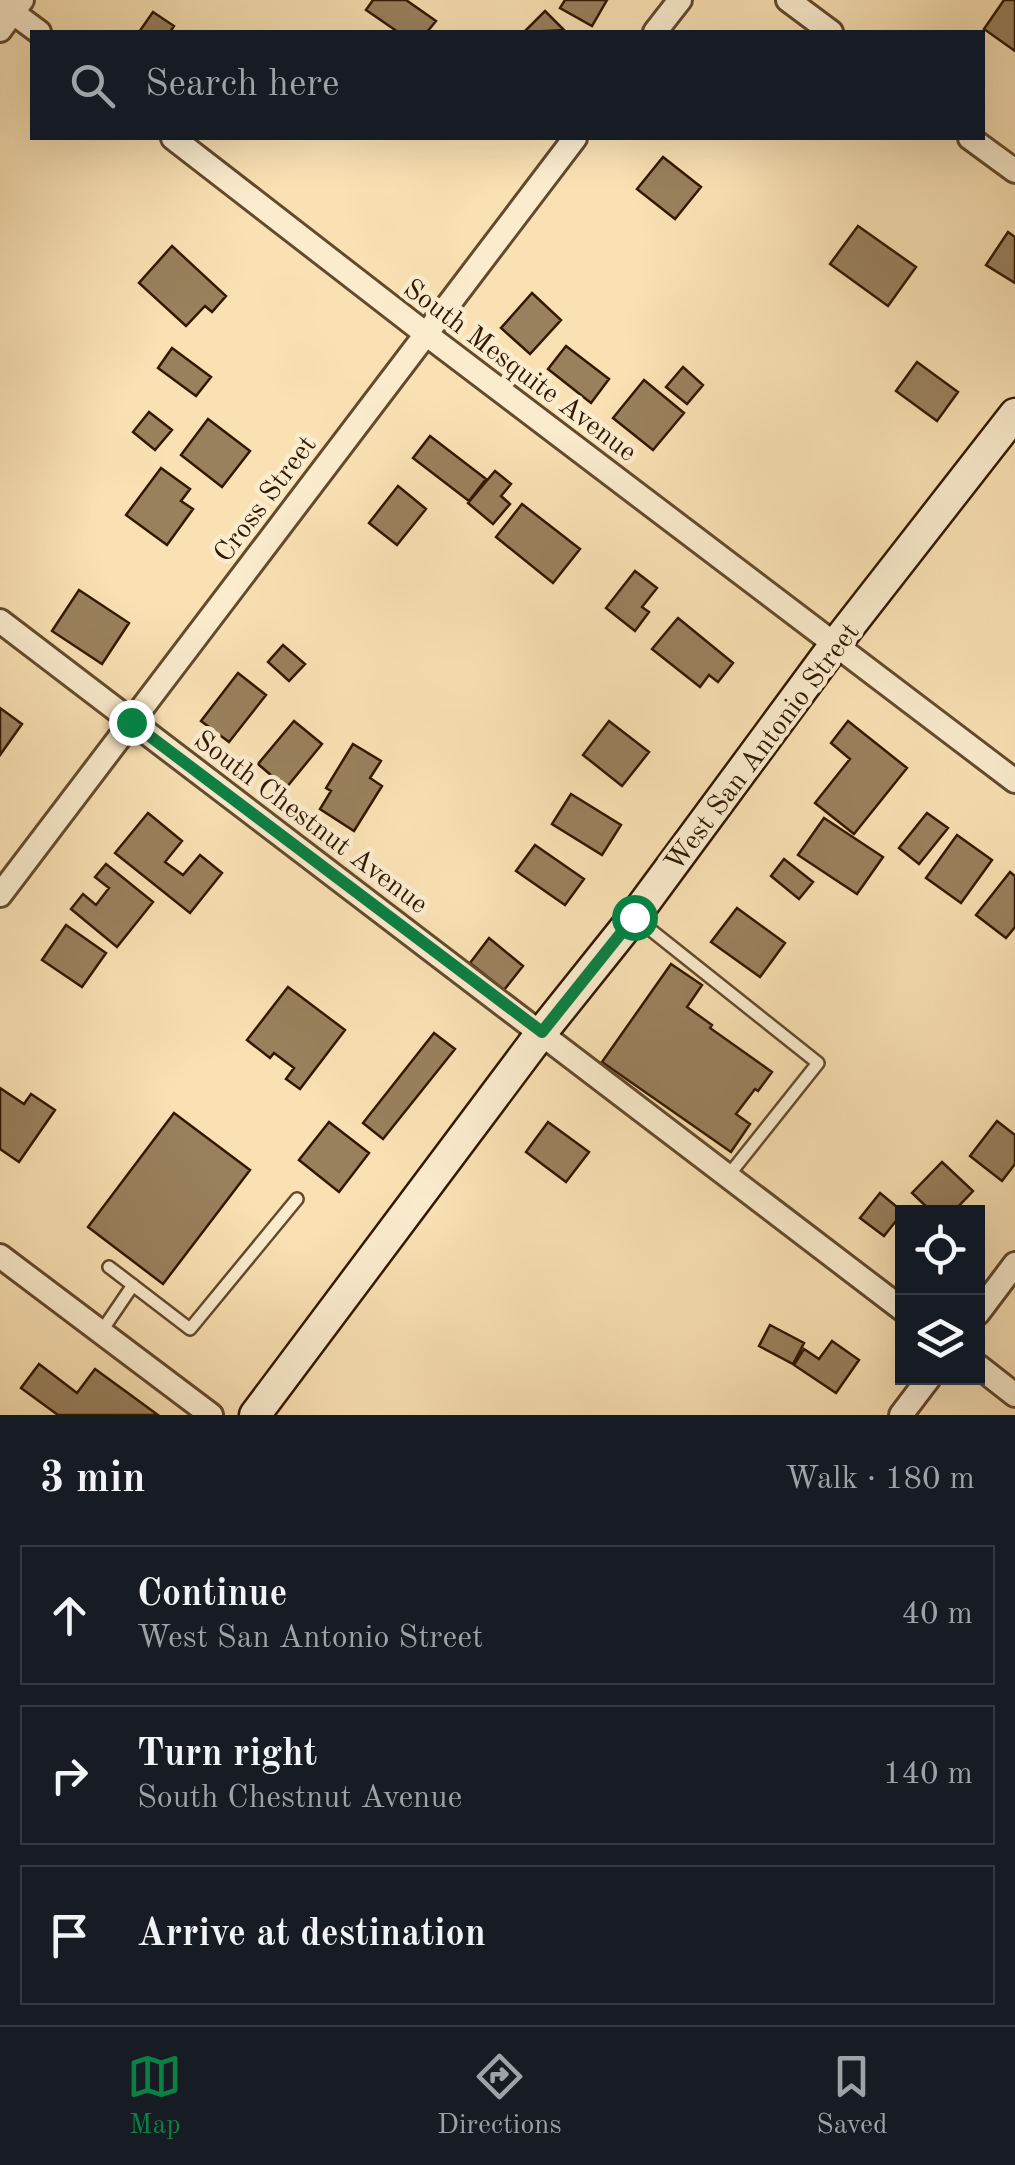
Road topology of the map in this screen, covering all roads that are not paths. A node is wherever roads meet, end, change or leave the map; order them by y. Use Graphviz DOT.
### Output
graph roads {
  1 [pos="680,0"];
  2 [pos="788,0"];
  3 [pos="9,11"];
  4 [pos="35,30"];
  5 [pos="657,30"];
  6 [pos="828,30"];
  7 [pos="176,140"];
  8 [pos="574,140"];
  9 [pos="973,140"];
  10 [pos="1015,171"];
  11 [pos="426,334"];
  12 [pos="1015,414"];
  13 [pos="0,621"];
  14 [pos="834,646"];
  15 [pos="131,722"];
  16 [pos="1013,776"];
  17 [pos="0,895"];
  18 [pos="634,917"];
  19 [pos="542,1032"];
  20 [pos="728,1176"];
  21 [pos="296,1199"];
  22 [pos="2,1260"];
  23 [pos="1015,1264"];
  24 [pos="110,1267"];
  25 [pos="133,1286"];
  26 [pos="895,1304"];
  27 [pos="985,1304"];
  28 [pos="101,1332"];
  29 [pos="985,1371"];
  30 [pos="924,1385"];
  31 [pos="1015,1395"];
  32 [pos="211,1415"];
  33 [pos="254,1415"];
  34 [pos="901,1415"];
  1 -- 5 [label="street"];
  2 -- 6 [label="street"];
  3 -- 4 [label="street"];
  7 -- 11 [label="street, South Mesquite Avenue"];
  8 -- 11 [label="street, Cross Street"];
  9 -- 10 [label="street"];
  11 -- 14 [label="street, South Mesquite Avenue"];
  11 -- 15 [label="street, Cross Street"];
  12 -- 14 [label="main road, West San Antonio Street"];
  13 -- 15 [label="street, South Chestnut Avenue"];
  14 -- 16 [label="street, South Mesquite Avenue"];
  14 -- 18 [label="main road, West San Antonio Street"];
  15 -- 17 [label="street, Cross Street"];
  15 -- 19 [label="street, South Chestnut Avenue"];
  18 -- 19 [label="main road, West San Antonio Street"];
  18 -- 20 [label="lane"];
  19 -- 20 [label="street, South Chestnut Avenue"];
  19 -- 33 [label="main road, West San Antonio Street"];
  20 -- 26 [label="street, South Chestnut Avenue"];
  21 -- 25 [label="lane"];
  22 -- 28 [label="street"];
  23 -- 27 [label="street"];
  24 -- 25 [label="lane"];
  25 -- 28 [label="lane"];
  28 -- 32 [label="street"];
  29 -- 31 [label="street"];
  30 -- 34 [label="street"];
}
